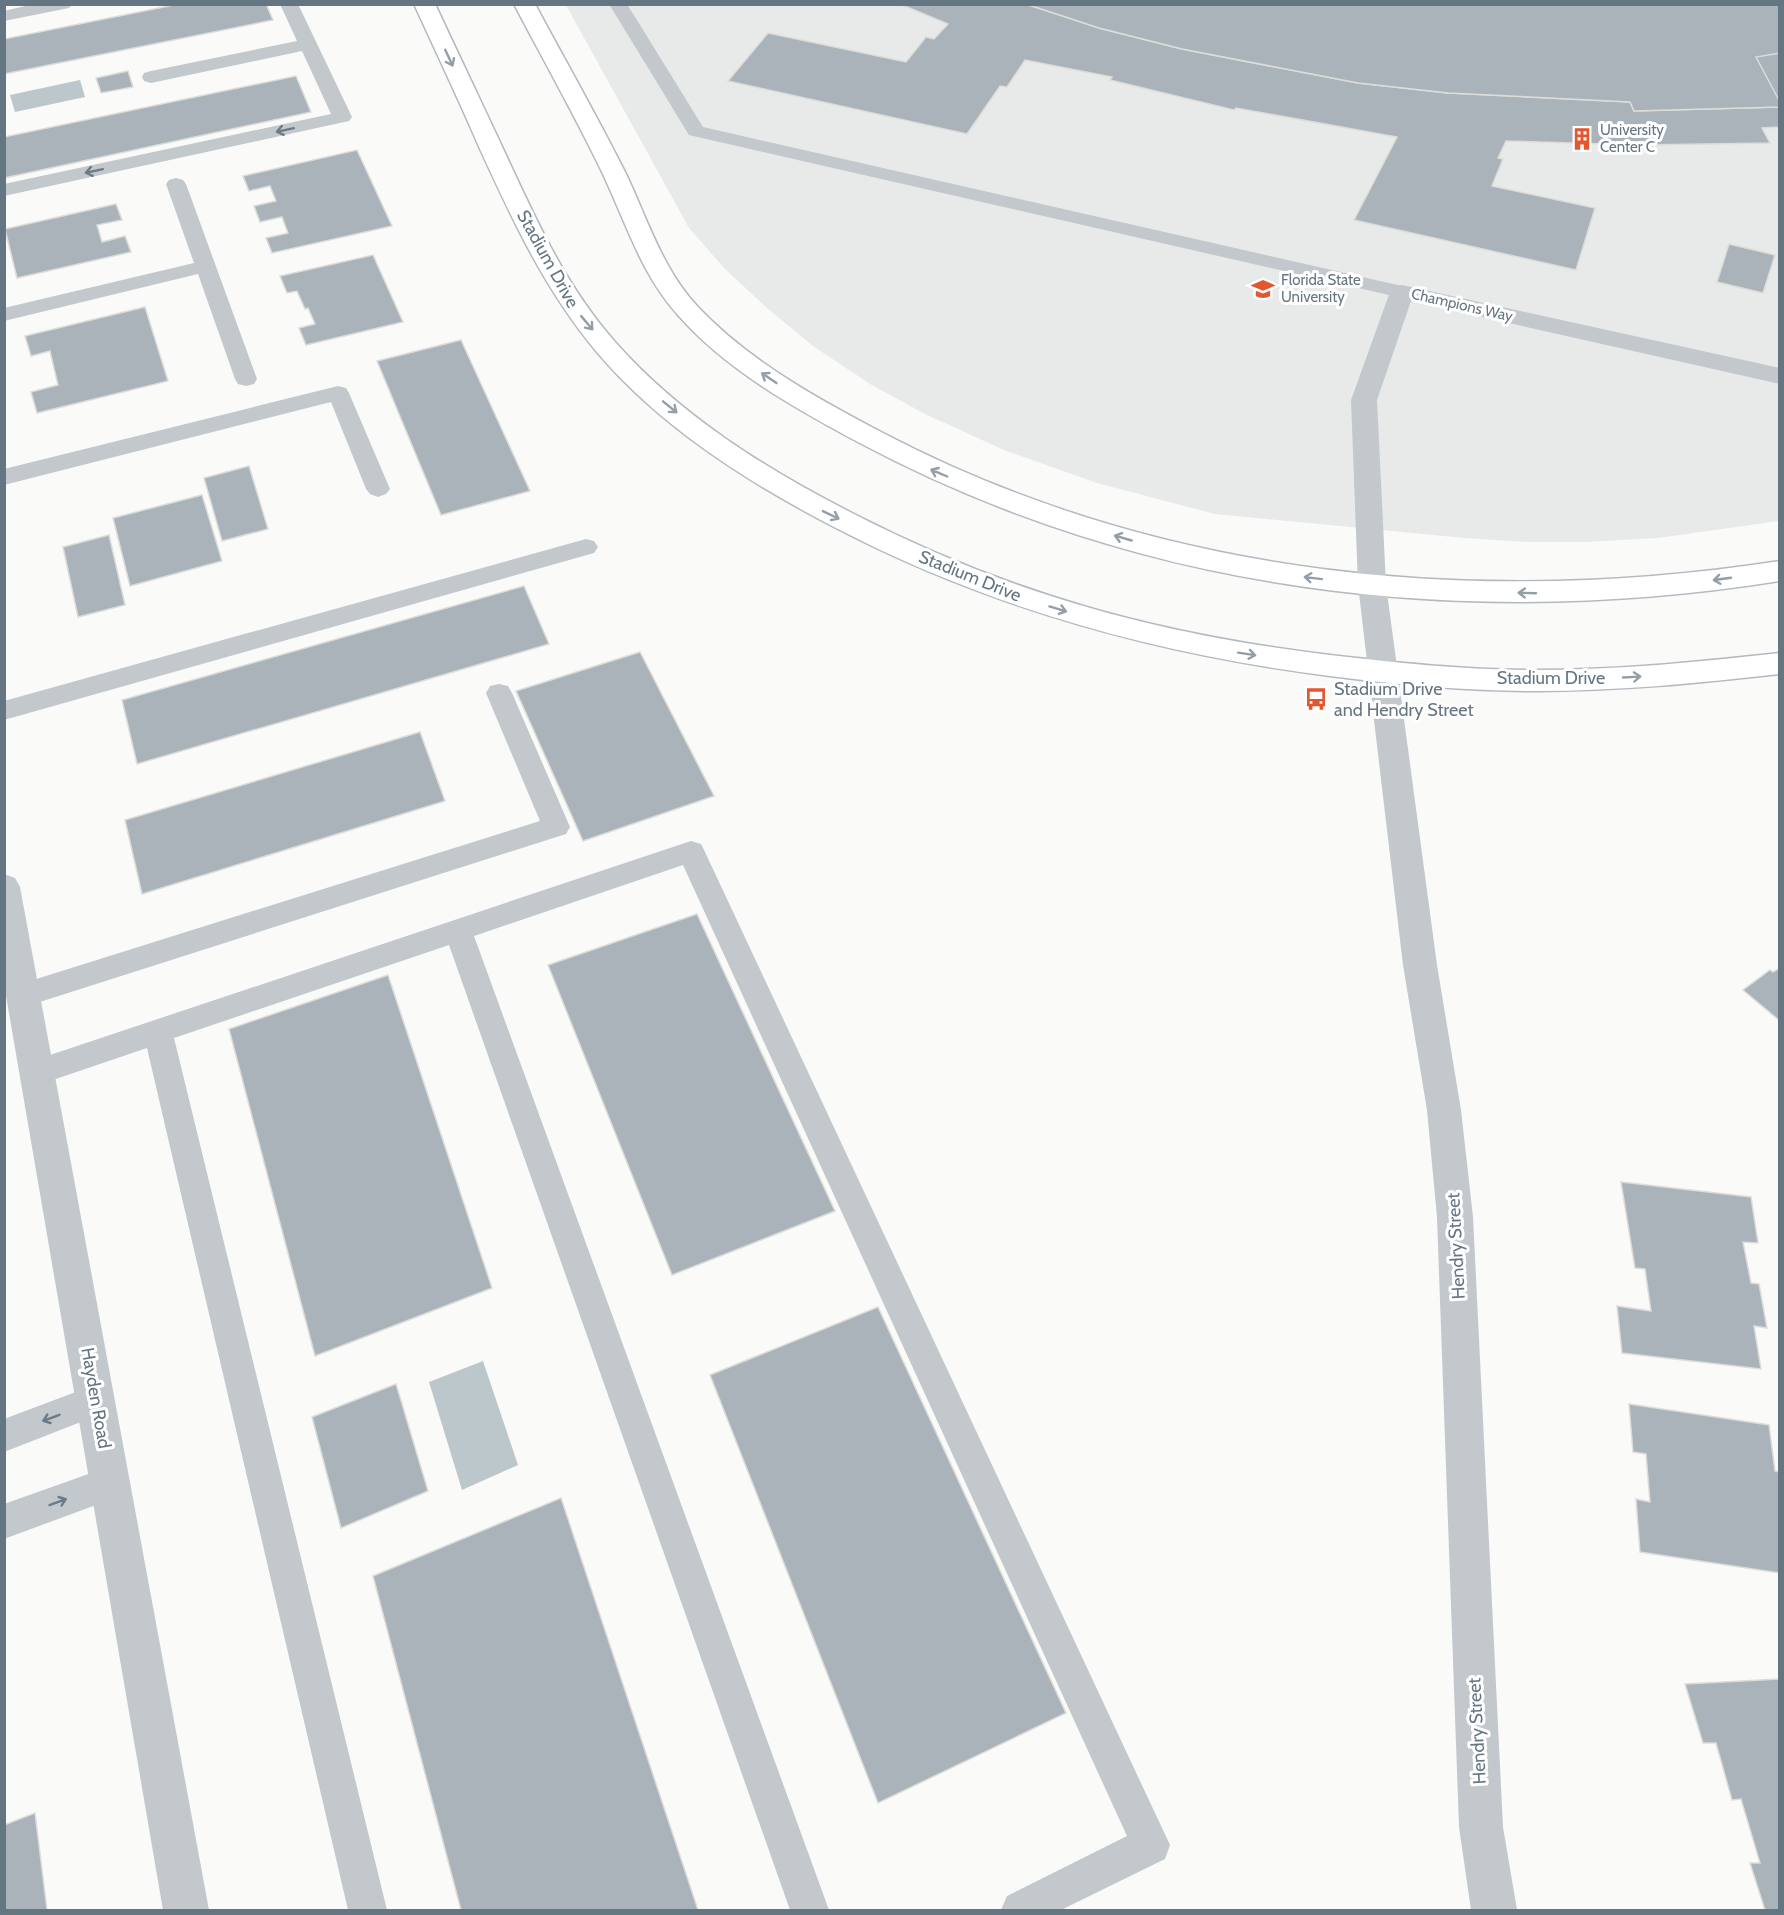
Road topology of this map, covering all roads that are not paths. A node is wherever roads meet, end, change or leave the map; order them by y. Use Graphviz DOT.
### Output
graph roads {
  1 [pos="63,4"];
  2 [pos="289,4"];
  3 [pos="424,4"];
  4 [pos="524,4"];
  5 [pos="618,4"];
  6 [pos="4,16"];
  7 [pos="308,44"];
  8 [pos="151,77"];
  9 [pos="176,184"];
  10 [pos="4,190"];
  11 [pos="206,266"];
  12 [pos="1402,291"];
  13 [pos="4,315"];
  14 [pos="1779,376"];
  15 [pos="246,379"];
  16 [pos="4,477"];
  17 [pos="378,489"];
  18 [pos="586,547"];
  19 [pos="1779,571"];
  20 [pos="1371,585"];
  21 [pos="1779,663"];
  22 [pos="1384,673"];
  23 [pos="499,693"];
  24 [pos="4,711"];
  25 [pos="4,887"];
  26 [pos="458,930"];
  27 [pos="24,995"];
  28 [pos="158,1031"];
  29 [pos="38,1072"];
  30 [pos="97,1400"];
  31 [pos="4,1436"];
  32 [pos="111,1483"];
  33 [pos="4,1522"];
  34 [pos="186,1911"];
  35 [pos="368,1911"];
  36 [pos="810,1911"];
  37 [pos="1021,1911"];
  38 [pos="1494,1911"];
  1 -- 6 [label="lane"];
  2 -- 7 [label="lane"];
  3 -- 22 [label="main road, Stadium Drive, one-way"];
  20 -- 4 [label="main road, one-way"];
  5 -- 12 [label="lane"];
  7 -- 8 [label="lane"];
  7 -- 10 [label="lane, one-way"];
  9 -- 11 [label="lane"];
  11 -- 13 [label="lane"];
  11 -- 15 [label="lane"];
  12 -- 14 [label="street, Champions Way"];
  12 -- 20 [label="street, Champions Way"];
  16 -- 17 [label="lane"];
  18 -- 24 [label="lane"];
  19 -- 20 [label="main road, one-way"];
  20 -- 22 [label="street, Hendry Street"];
  22 -- 21 [label="main road, Stadium Drive, one-way"];
  22 -- 38 [label="street, Hendry Street"];
  23 -- 27 [label="lane"];
  25 -- 27 [label="street, Hayden Road"];
  26 -- 28 [label="lane"];
  26 -- 36 [label="lane"];
  26 -- 37 [label="lane"];
  27 -- 29 [label="street, Hayden Road"];
  28 -- 29 [label="lane"];
  28 -- 35 [label="lane"];
  29 -- 30 [label="street, Hayden Road"];
  30 -- 31 [label="lane, one-way"];
  30 -- 32 [label="street, Hayden Road"];
  33 -- 32 [label="lane, one-way"];
  32 -- 34 [label="street, Hayden Road"];
}
